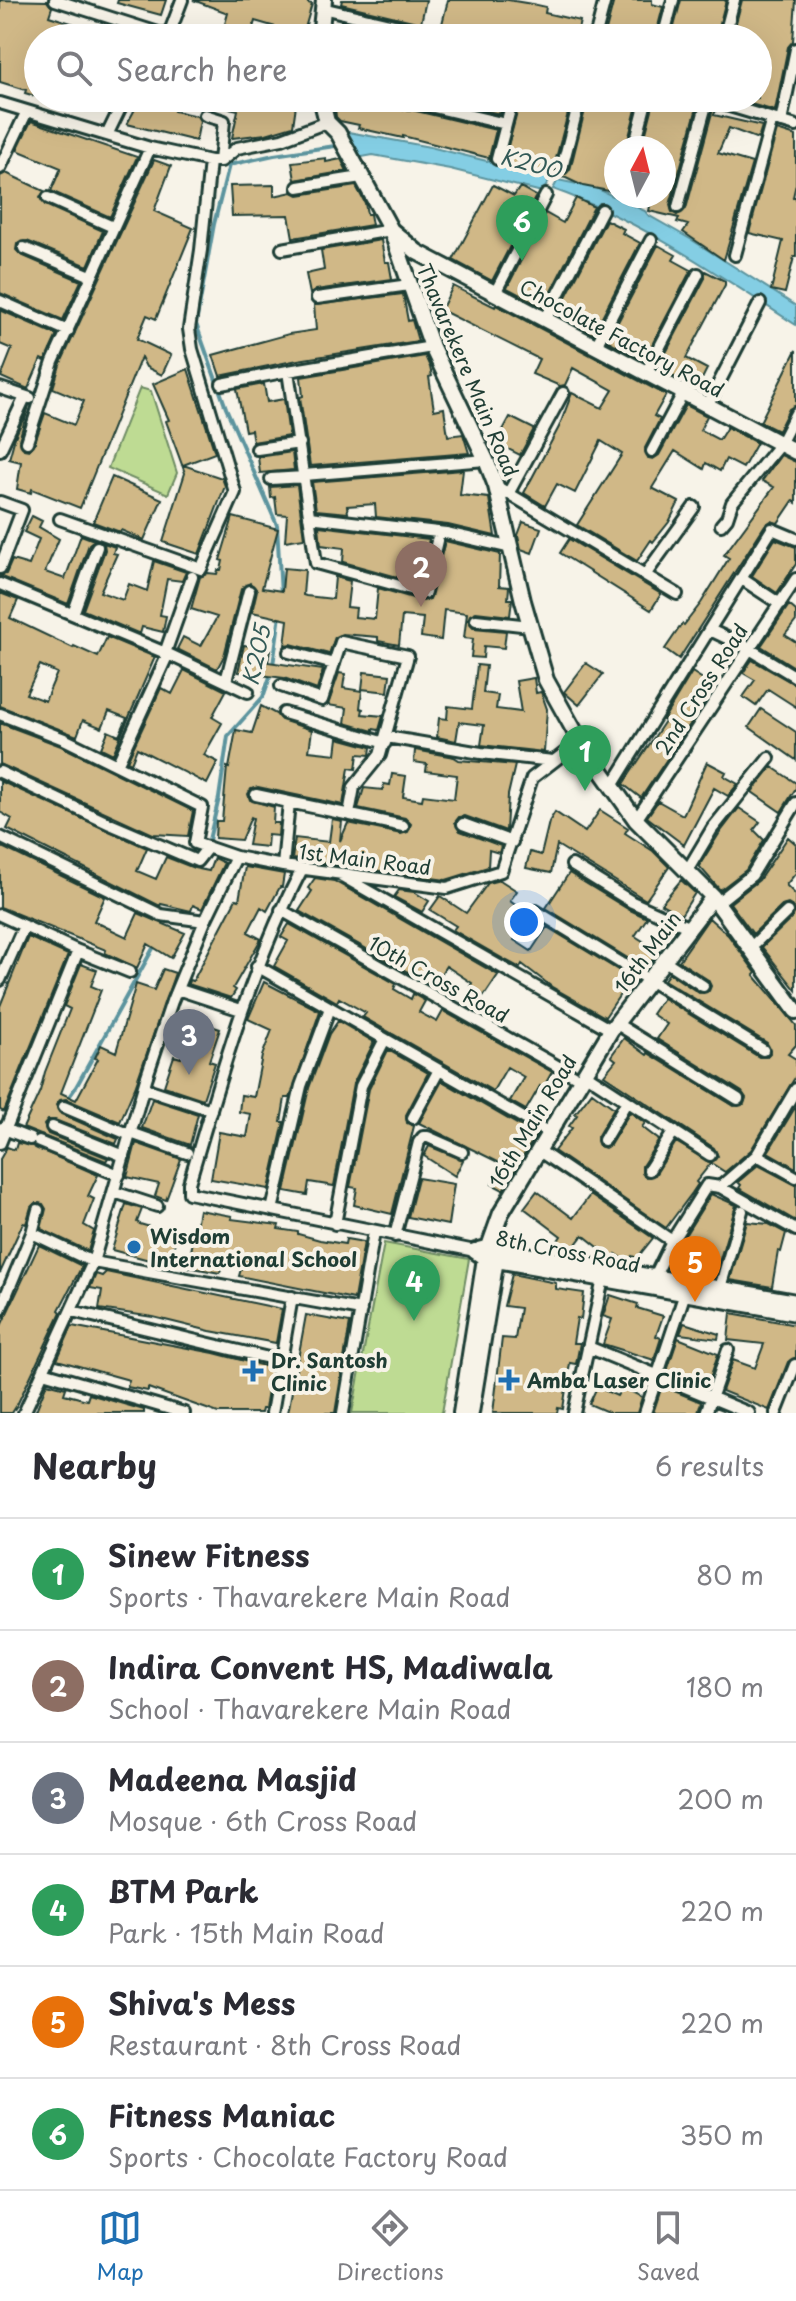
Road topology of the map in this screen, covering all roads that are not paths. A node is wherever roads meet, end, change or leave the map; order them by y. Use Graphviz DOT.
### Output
graph roads {
  1 [pos="55,0"];
  2 [pos="182,0"];
  3 [pos="605,0"];
  4 [pos="673,0"];
  5 [pos="734,0"];
  6 [pos="323,4"];
  7 [pos="124,24"];
  8 [pos="173,24"];
  9 [pos="321,24"];
  10 [pos="397,24"];
  11 [pos="599,24"];
  12 [pos="667,24"];
  13 [pos="728,24"];
  14 [pos="796,49"];
  15 [pos="0,103"];
  16 [pos="24,110"];
  17 [pos="27,112"];
  18 [pos="30,112"];
  19 [pos="118,112"];
  20 [pos="324,112"];
  21 [pos="455,112"];
  22 [pos="509,112"];
  23 [pos="576,112"];
  24 [pos="643,112"];
  25 [pos="702,112"];
  26 [pos="750,112"];
  27 [pos="205,115"];
  28 [pos="777,120"];
  29 [pos="327,122"];
  30 [pos="506,124"];
  31 [pos="796,126"];
  32 [pos="107,135"];
  33 [pos="637,136"];
  34 [pos="150,148"];
  35 [pos="497,159"];
  36 [pos="217,161"];
  37 [pos="0,168"];
  38 [pos="562,168"];
  39 [pos="361,177"];
  40 [pos="298,187"];
  41 [pos="546,195"];
  42 [pos="48,198"];
  43 [pos="678,207"];
  44 [pos="602,210"];
  45 [pos="113,227"];
  46 [pos="391,230"];
  47 [pos="651,240"];
  48 [pos="24,248"];
  49 [pos="282,249"];
  50 [pos="735,255"];
  51 [pos="698,274"];
  52 [pos="91,276"];
  53 [pos="409,285"];
  54 [pos="495,293"];
  55 [pos="317,298"];
  56 [pos="0,301"];
  57 [pos="760,303"];
  58 [pos="545,320"];
  59 [pos="68,331"];
  60 [pos="596,346"];
  61 [pos="432,347"];
  62 [pos="288,371"];
  63 [pos="646,373"];
  64 [pos="222,384"];
  65 [pos="0,388"];
  66 [pos="563,393"];
  67 [pos="683,393"];
  68 [pos="25,397"];
  69 [pos="40,399"];
  70 [pos="707,406"];
  71 [pos="796,413"];
  72 [pos="27,442"];
  73 [pos="300,443"];
  74 [pos="780,444"];
  75 [pos="257,449"];
  76 [pos="0,450"];
  77 [pos="652,451"];
  78 [pos="796,452"];
  79 [pos="486,460"];
  80 [pos="304,476"];
  81 [pos="271,479"];
  82 [pos="502,490"];
  83 [pos="0,502"];
  84 [pos="694,507"];
  85 [pos="309,517"];
  86 [pos="60,519"];
  87 [pos="721,525"];
  88 [pos="439,532"];
  89 [pos="796,539"];
  90 [pos="97,547"];
  91 [pos="512,548"];
  92 [pos="0,568"];
  93 [pos="645,575"];
  94 [pos="192,577"];
  95 [pos="742,579"];
  96 [pos="796,579"];
  97 [pos="0,584"];
  98 [pos="249,591"];
  99 [pos="677,594"];
  100 [pos="780,604"];
  101 [pos="73,614"];
  102 [pos="476,620"];
  103 [pos="530,626"];
  104 [pos="710,630"];
  105 [pos="748,648"];
  106 [pos="289,652"];
  107 [pos="167,654"];
  108 [pos="334,664"];
  109 [pos="796,677"];
  110 [pos="226,681"];
  111 [pos="281,686"];
  112 [pos="248,692"];
  113 [pos="284,713"];
  114 [pos="0,714"];
  115 [pos="386,740"];
  116 [pos="580,741"];
  117 [pos="769,758"];
  118 [pos="553,761"];
  119 [pos="117,765"];
  120 [pos="0,772"];
  121 [pos="612,786"];
  122 [pos="256,795"];
  123 [pos="289,802"];
  124 [pos="796,803"];
  125 [pos="349,814"];
  126 [pos="636,820"];
  127 [pos="463,824"];
  128 [pos="403,826"];
  129 [pos="0,837"];
  130 [pos="512,842"];
  131 [pos="208,847"];
  132 [pos="236,857"];
  133 [pos="572,865"];
  134 [pos="283,866"];
  135 [pos="302,869"];
  136 [pos="687,871"];
  137 [pos="338,874"];
  138 [pos="715,900"];
  139 [pos="281,910"];
  140 [pos="536,911"];
  141 [pos="787,912"];
  142 [pos="0,915"];
  143 [pos="205,921"];
  144 [pos="24,926"];
  145 [pos="690,928"];
  146 [pos="750,948"];
  147 [pos="78,951"];
  148 [pos="665,961"];
  149 [pos="257,966"];
  150 [pos="130,972"];
  151 [pos="0,980"];
  152 [pos="649,982"];
  153 [pos="703,986"];
  154 [pos="177,989"];
  155 [pos="794,1002"];
  156 [pos="330,1008"];
  157 [pos="241,1010"];
  158 [pos="614,1027"];
  159 [pos="385,1039"];
  160 [pos="763,1050"];
  161 [pos="439,1070"];
  162 [pos="582,1076"];
  163 [pos="144,1088"];
  164 [pos="796,1089"];
  165 [pos="738,1099"];
  166 [pos="627,1101"];
  167 [pos="64,1107"];
  168 [pos="211,1110"];
  169 [pos="413,1118"];
  170 [pos="52,1127"];
  171 [pos="3,1128"];
  172 [pos="674,1131"];
  173 [pos="548,1132"];
  174 [pos="131,1134"];
  175 [pos="604,1140"];
  176 [pos="0,1143"];
  177 [pos="538,1150"];
  178 [pos="462,1152"];
  179 [pos="187,1153"];
  180 [pos="710,1155"];
  181 [pos="757,1155"];
  182 [pos="124,1156"];
  183 [pos="649,1170"];
  184 [pos="119,1175"];
  185 [pos="796,1177"];
  186 [pos="720,1187"];
  187 [pos="114,1192"];
  188 [pos="157,1206"];
  189 [pos="38,1210"];
  190 [pos="272,1210"];
  191 [pos="742,1211"];
  192 [pos="335,1224"];
  193 [pos="796,1230"];
  194 [pos="374,1232"];
  195 [pos="32,1233"];
  196 [pos="395,1236"];
  197 [pos="672,1241"];
  198 [pos="489,1251"];
  199 [pos="93,1262"];
  200 [pos="655,1276"];
  201 [pos="603,1279"];
  202 [pos="720,1288"];
  203 [pos="685,1293"];
  204 [pos="292,1297"];
  205 [pos="796,1302"];
  206 [pos="0,1310"];
  207 [pos="361,1310"];
  208 [pos="72,1311"];
  209 [pos="796,1313"];
  210 [pos="588,1347"];
  211 [pos="728,1350"];
  212 [pos="281,1361"];
  213 [pos="795,1365"];
  214 [pos="43,1372"];
  215 [pos="657,1375"];
  216 [pos="711,1398"];
  217 [pos="24,1413"];
  218 [pos="184,1413"];
  219 [pos="272,1413"];
  220 [pos="343,1413"];
  221 [pos="461,1413"];
  222 [pos="471,1413"];
  223 [pos="574,1413"];
  224 [pos="645,1413"];
  225 [pos="706,1413"];
  226 [pos="749,1413"];
  227 [pos="776,1413"];
  1 -- 7 [label="street"];
  2 -- 8 [label="street"];
  3 -- 11 [label="street"];
  4 -- 12 [label="street"];
  5 -- 13 [label="street"];
  6 -- 9 [label="main road"];
  6 -- 10 [label="street"];
  14 -- 28 [label="street"];
  15 -- 16 [label="street"];
  17 -- 37 [label="street"];
  18 -- 32 [label="street"];
  19 -- 32 [label="street"];
  20 -- 29 [label="main road"];
  21 -- 30 [label="street"];
  22 -- 30 [label="street"];
  23 -- 38 [label="street"];
  24 -- 33 [label="street"];
  25 -- 43 [label="street"];
  26 -- 28 [label="street"];
  27 -- 36 [label="street"];
  28 -- 31 [label="street"];
  28 -- 50 [label="street"];
  29 -- 36 [label="street"];
  29 -- 39 [label="main road"];
  30 -- 35 [label="street"];
  32 -- 34 [label="street"];
  34 -- 36 [label="street"];
  34 -- 45 [label="street"];
  36 -- 86 [label="street"];
  39 -- 40 [label="street"];
  39 -- 46 [label="main road"];
  41 -- 54 [label="street"];
  42 -- 45 [label="street"];
  44 -- 58 [label="street"];
  45 -- 52 [label="street"];
  46 -- 49 [label="street"];
  46 -- 53 [label="main road, Thavarekere Main Road"];
  46 -- 54 [label="main road, Chocolate Factory Road"];
  47 -- 60 [label="street"];
  48 -- 52 [label="street"];
  51 -- 63 [label="street"];
  52 -- 59 [label="street"];
  53 -- 55 [label="street"];
  53 -- 61 [label="main road, Thavarekere Main Road"];
  54 -- 58 [label="main road, Chocolate Factory Road"];
  56 -- 59 [label="street"];
  57 -- 70 [label="street"];
  58 -- 60 [label="main road, Chocolate Factory Road"];
  59 -- 69 [label="street"];
  60 -- 63 [label="main road, Chocolate Factory Road"];
  61 -- 62 [label="street"];
  61 -- 79 [label="main road, Thavarekere Main Road"];
  62 -- 64 [label="street"];
  62 -- 73 [label="street"];
  63 -- 67 [label="main road, Chocolate Factory Road"];
  65 -- 68 [label="street"];
  66 -- 82 [label="street"];
  67 -- 70 [label="main road, Chocolate Factory Road"];
  67 -- 77 [label="street"];
  68 -- 69 [label="street"];
  68 -- 76 [label="street"];
  69 -- 72 [label="street"];
  70 -- 74 [label="main road, Chocolate Factory Road"];
  71 -- 74 [label="street"];
  73 -- 75 [label="street"];
  73 -- 80 [label="street"];
  74 -- 78 [label="main road, Chocolate Factory Road"];
  74 -- 87 [label="street"];
  79 -- 80 [label="street"];
  79 -- 82 [label="main road, Thavarekere Main Road"];
  80 -- 81 [label="street"];
  80 -- 85 [label="street"];
  82 -- 91 [label="main road, Thavarekere Main Road"];
  82 -- 93 [label="street"];
  83 -- 92 [label="street"];
  84 -- 93 [label="street"];
  85 -- 88 [label="street"];
  85 -- 88 [label="street"];
  88 -- 91 [label="street"];
  89 -- 95 [label="street"];
  90 -- 101 [label="street"];
  91 -- 103 [label="main road, Thavarekere Main Road"];
  93 -- 99 [label="street"];
  94 -- 107 [label="street"];
  95 -- 100 [label="street"];
  95 -- 104 [label="street"];
  96 -- 100 [label="street, 2nd Cross Road"];
  97 -- 101 [label="street"];
  98 -- 110 [label="street"];
  100 -- 105 [label="street, 2nd Cross Road"];
  101 -- 107 [label="street"];
  102 -- 103 [label="street"];
  103 -- 116 [label="main road, Thavarekere Main Road"];
  104 -- 105 [label="street"];
  104 -- 121 [label="street"];
  105 -- 109 [label="street"];
  105 -- 126 [label="street, 2nd Cross Road"];
  106 -- 108 [label="street"];
  107 -- 110 [label="street"];
  107 -- 119 [label="street"];
  108 -- 111 [label="street"];
  108 -- 115 [label="street"];
  110 -- 112 [label="street"];
  113 -- 115 [label="street"];
  114 -- 119 [label="street"];
  115 -- 118 [label="street"];
  115 -- 125 [label="street"];
  116 -- 118 [label="street, 1st Main Road"];
  116 -- 121 [label="main road, Thavarekere Main Road"];
  117 -- 136 [label="street"];
  118 -- 130 [label="street, 1st Main Road"];
  119 -- 131 [label="street"];
  120 -- 131 [label="street"];
  121 -- 126 [label="main road, Thavarekere Main Road"];
  122 -- 123 [label="street"];
  123 -- 125 [label="street"];
  123 -- 134 [label="street"];
  124 -- 138 [label="street"];
  125 -- 128 [label="street"];
  126 -- 136 [label="main road, Thavarekere Main Road"];
  127 -- 130 [label="street"];
  129 -- 143 [label="street"];
  130 -- 137 [label="street, 1st Main Road"];
  131 -- 132 [label="street, 1st Main Road"];
  132 -- 134 [label="street, 1st Main Road"];
  132 -- 143 [label="street"];
  133 -- 145 [label="street"];
  134 -- 135 [label="street, 1st Main Road"];
  135 -- 137 [label="street, 1st Main Road"];
  135 -- 139 [label="street"];
  136 -- 138 [label="main road, Thavarekere Main Road"];
  137 -- 158 [label="street"];
  138 -- 145 [label="main road, 16th Main"];
  138 -- 146 [label="main road, Thavarekere Main Road"];
  139 -- 149 [label="street"];
  139 -- 162 [label="street, 10th Cross Road"];
  140 -- 152 [label="street"];
  141 -- 146 [label="street"];
  142 -- 144 [label="street"];
  143 -- 154 [label="street"];
  144 -- 147 [label="street"];
  144 -- 151 [label="street"];
  145 -- 148 [label="main road, 16th Main"];
  146 -- 155 [label="main road, Thavarekere Main Road"];
  147 -- 150 [label="street"];
  147 -- 171 [label="street"];
  148 -- 152 [label="main road, 16th Main"];
  148 -- 153 [label="street"];
  149 -- 156 [label="street"];
  149 -- 157 [label="street"];
  152 -- 158 [label="main road, 16th Main"];
  152 -- 160 [label="street"];
  154 -- 157 [label="street"];
  154 -- 163 [label="street"];
  156 -- 159 [label="street"];
  156 -- 190 [label="street"];
  157 -- 168 [label="street"];
  158 -- 162 [label="main road, 16th Main Road"];
  158 -- 165 [label="street"];
  159 -- 161 [label="street"];
  159 -- 192 [label="street"];
  161 -- 169 [label="street"];
  161 -- 173 [label="street"];
  162 -- 166 [label="street, 10th Cross Road"];
  162 -- 173 [label="main road, 16th Main Road"];
  163 -- 168 [label="street"];
  163 -- 174 [label="street"];
  164 -- 181 [label="street"];
  166 -- 172 [label="street, 10th Cross Road"];
  166 -- 175 [label="street"];
  167 -- 174 [label="street"];
  168 -- 190 [label="street, 8th Cross Road"];
  170 -- 182 [label="street"];
  171 -- 176 [label="street"];
  171 -- 184 [label="street"];
  172 -- 180 [label="street, 10th Cross Road"];
  172 -- 183 [label="street"];
  173 -- 177 [label="main road, 16th Main Road"];
  174 -- 179 [label="street"];
  174 -- 182 [label="street"];
  177 -- 197 [label="street"];
  177 -- 198 [label="main road, 16th Main Road"];
  178 -- 196 [label="street"];
  181 -- 185 [label="street"];
  181 -- 186 [label="street"];
  182 -- 184 [label="street"];
  184 -- 187 [label="street"];
  186 -- 193 [label="street"];
  186 -- 197 [label="street"];
  187 -- 188 [label="street"];
  187 -- 199 [label="street"];
  189 -- 195 [label="street"];
  190 -- 192 [label="street, 8th Cross Road"];
  191 -- 202 [label="street"];
  192 -- 194 [label="street, 8th Cross Road"];
  194 -- 196 [label="street, 8th Cross Road"];
  194 -- 207 [label="street"];
  195 -- 199 [label="street"];
  195 -- 206 [label="street"];
  196 -- 198 [label="street, 8th Cross Road"];
  197 -- 200 [label="street"];
  198 -- 200 [label="main road, 8th Cross Road"];
  198 -- 201 [label="main road, 8th Cross Road"];
  198 -- 221 [label="main road, 16th Main Road"];
  198 -- 222 [label="main road, 16th Main Road"];
  199 -- 204 [label="street"];
  199 -- 208 [label="street"];
  200 -- 202 [label="main road, 8th Cross Road"];
  201 -- 203 [label="main road, 8th Cross Road"];
  201 -- 210 [label="street"];
  202 -- 205 [label="main road, 8th Cross Road"];
  203 -- 209 [label="main road, 8th Cross Road"];
  203 -- 215 [label="street"];
  204 -- 207 [label="street"];
  204 -- 212 [label="street"];
  207 -- 220 [label="street"];
  208 -- 212 [label="street"];
  208 -- 214 [label="street"];
  210 -- 215 [label="street"];
  210 -- 223 [label="street"];
  211 -- 216 [label="street"];
  212 -- 219 [label="street"];
  213 -- 227 [label="street"];
  214 -- 217 [label="street"];
  214 -- 218 [label="street"];
  215 -- 216 [label="street"];
  215 -- 224 [label="street"];
  216 -- 225 [label="street"];
  216 -- 226 [label="street"];
}
